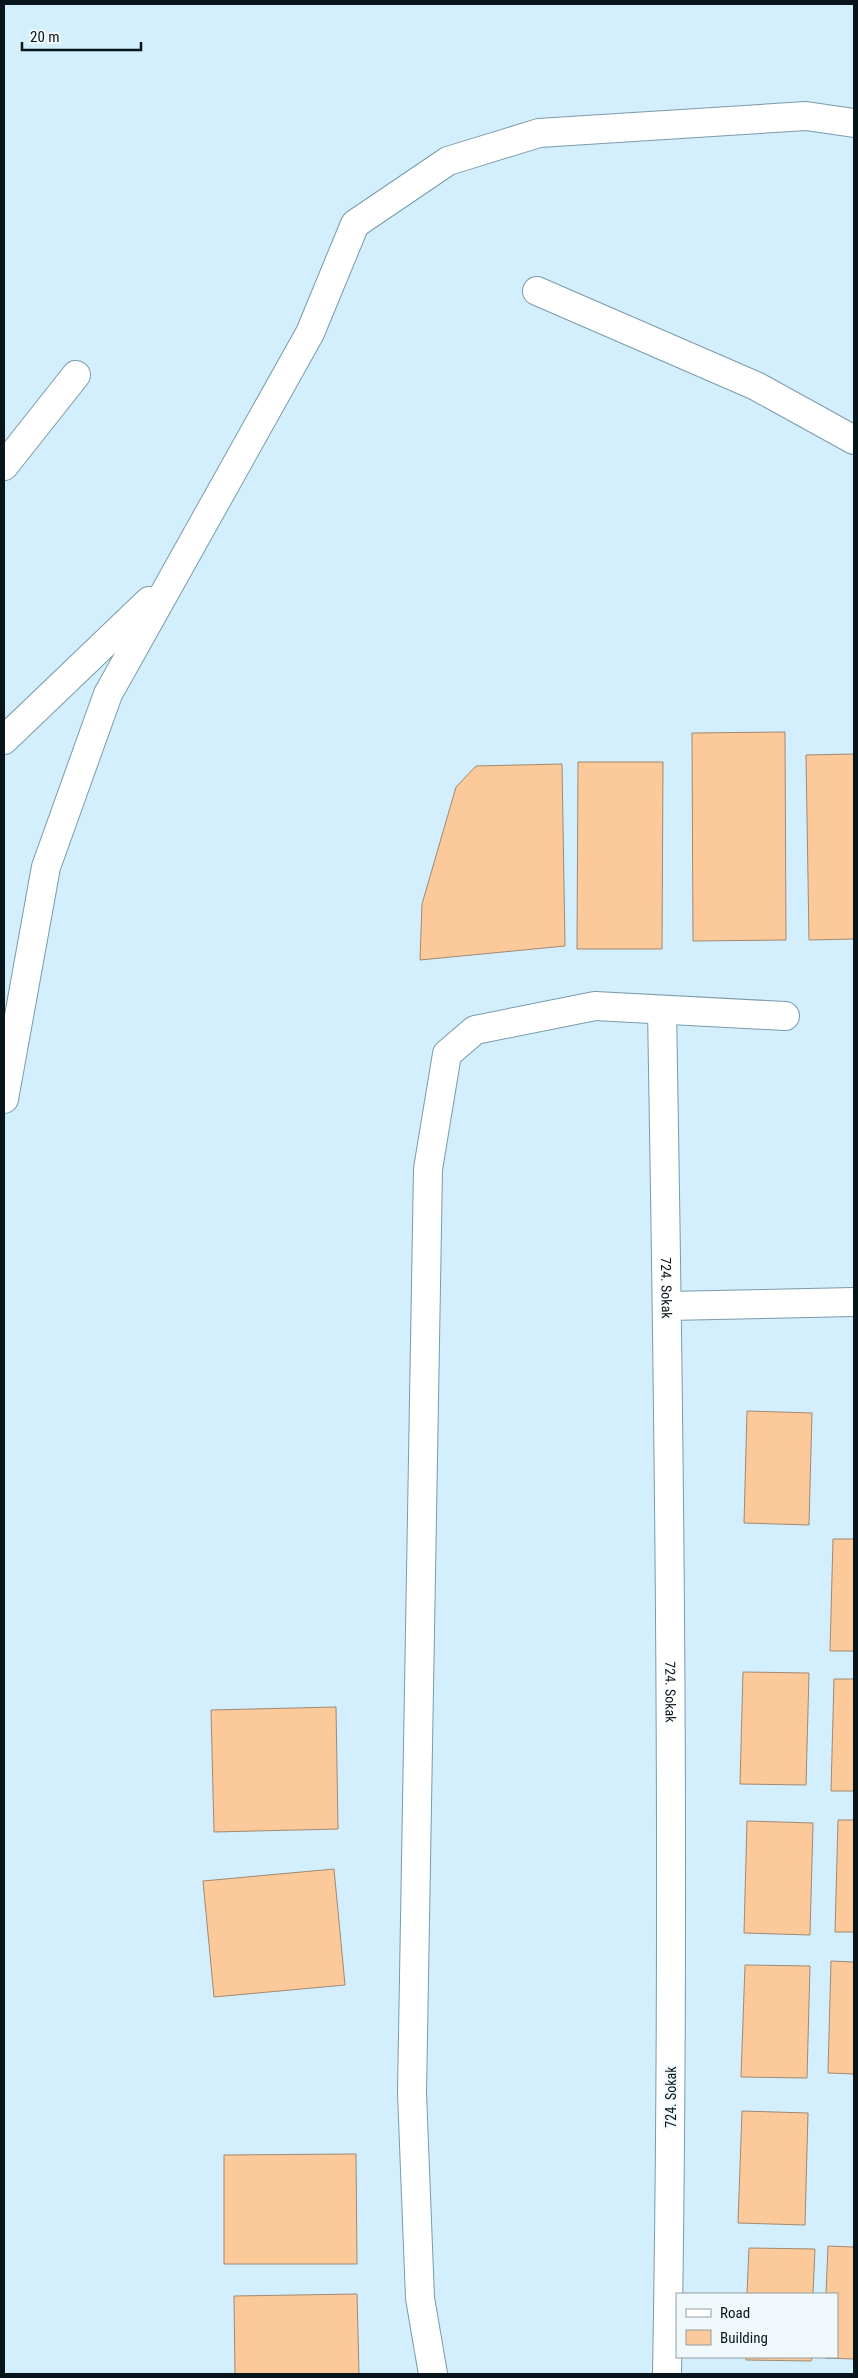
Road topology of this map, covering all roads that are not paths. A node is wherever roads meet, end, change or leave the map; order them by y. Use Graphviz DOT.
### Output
graph roads {
  1 [pos="854,123"];
  2 [pos="537,291"];
  3 [pos="76,375"];
  4 [pos="854,440"];
  5 [pos="4,466"];
  6 [pos="168,584"];
  7 [pos="4,740"];
  8 [pos="662,1010"];
  9 [pos="785,1016"];
  10 [pos="4,1100"];
  11 [pos="854,1302"];
  12 [pos="667,1306"];
  13 [pos="433,2374"];
  14 [pos="667,2374"];
  1 -- 6 [label="street"];
  2 -- 4 [label="street"];
  3 -- 5 [label="street"];
  6 -- 7 [label="street"];
  6 -- 10 [label="street"];
  8 -- 9 [label="street"];
  8 -- 12 [label="street, 724. Sokak"];
  8 -- 13 [label="street"];
  11 -- 12 [label="street"];
  12 -- 14 [label="street, 724. Sokak"];
}
